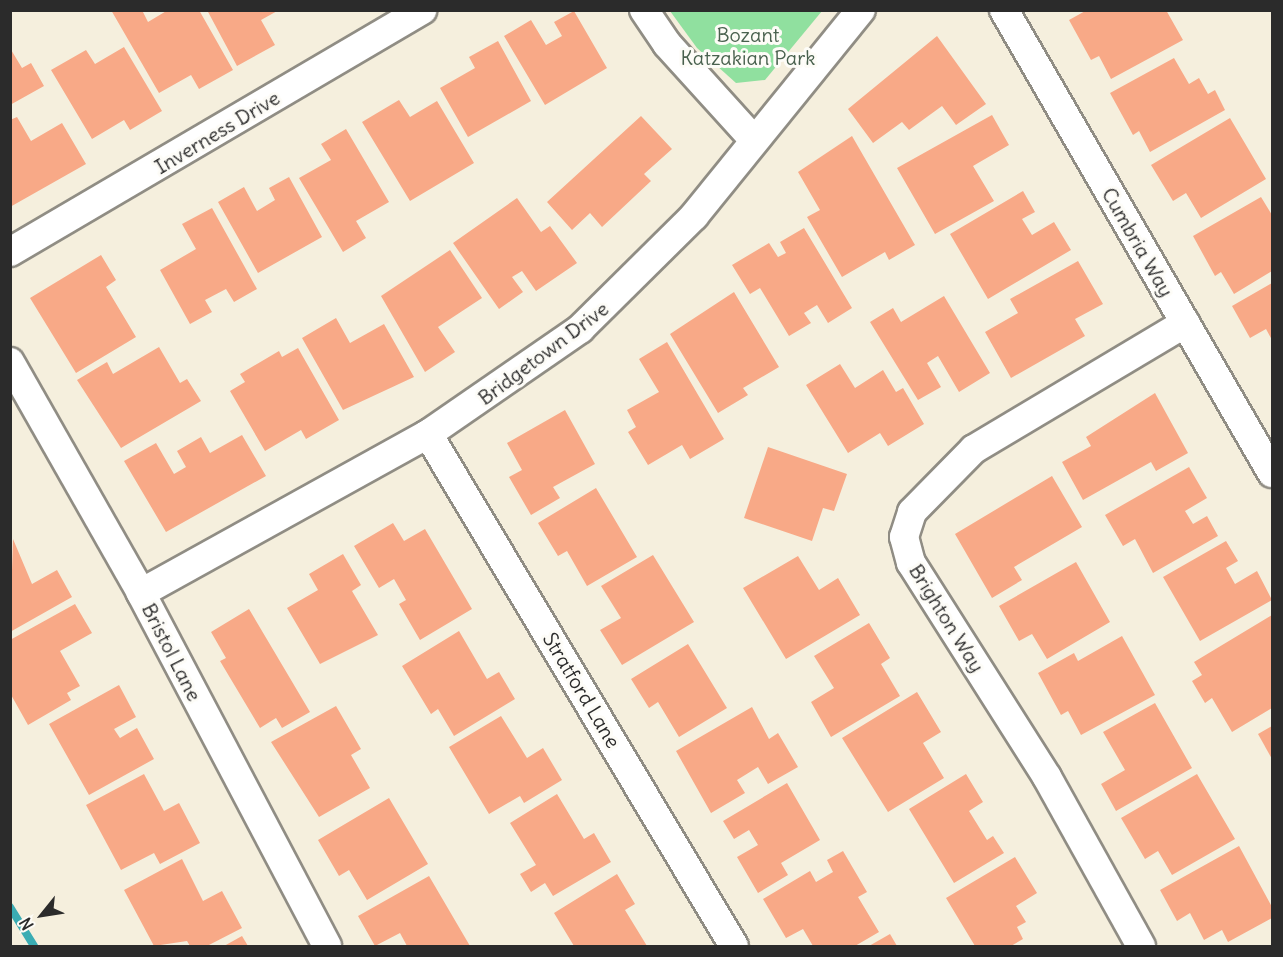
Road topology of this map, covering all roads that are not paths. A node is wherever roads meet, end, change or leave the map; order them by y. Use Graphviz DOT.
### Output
graph roads {
  1 [pos="422,10"];
  2 [pos="644,10"];
  3 [pos="861,10"];
  4 [pos="1004,10"];
  5 [pos="754,141"];
  6 [pos="10,252"];
  7 [pos="1185,322"];
  8 [pos="10,362"];
  9 [pos="428,434"];
  10 [pos="1272,473"];
  11 [pos="141,593"];
  12 [pos="327,946"];
  13 [pos="734,946"];
  14 [pos="1141,946"];
  1 -- 6 [label="street, Inverness Drive"];
  2 -- 5 [label="street"];
  3 -- 5 [label="street, Bridgetown Drive"];
  4 -- 7 [label="street, Cumbria Way"];
  5 -- 9 [label="street, Bridgetown Drive"];
  7 -- 10 [label="street, Cumbria Way"];
  7 -- 14 [label="street, Brighton Way"];
  8 -- 11 [label="street, Bristol Lane"];
  9 -- 11 [label="street, Bridgetown Drive"];
  9 -- 13 [label="street, Stratford Lane"];
  11 -- 12 [label="street, Bristol Lane"];
}
